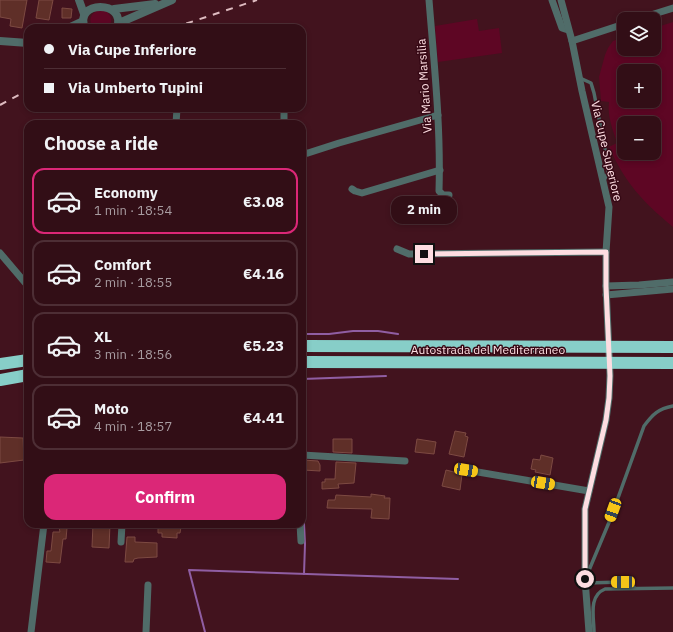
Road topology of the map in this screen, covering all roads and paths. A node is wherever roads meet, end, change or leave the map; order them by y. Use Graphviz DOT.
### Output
graph roads {
  1 [pos="79,0"];
  2 [pos="98,0"];
  3 [pos="429,0"];
  4 [pos="552,0"];
  5 [pos="561,0"];
  6 [pos="169,1"];
  7 [pos="111,6"];
  8 [pos="673,8"];
  9 [pos="660,12"];
  10 [pos="84,21"];
  11 [pos="118,24"];
  12 [pos="120,24"];
  13 [pos="617,26"];
  14 [pos="568,30"];
  15 [pos="0,41"];
  16 [pos="572,41"];
  17 [pos="24,43"];
  18 [pos="579,77"];
  19 [pos="438,115"];
  20 [pos="306,153"];
  21 [pos="440,170"];
  22 [pos="603,182"];
  23 [pos="352,188"];
  24 [pos="449,195"];
  25 [pos="397,249"];
  26 [pos="606,252"];
  27 [pos="0,253"];
  28 [pos="24,281"];
  29 [pos="673,282"];
  30 [pos="606,286"];
  31 [pos="673,289"];
  32 [pos="606,295"];
  33 [pos="306,346"];
  34 [pos="673,347"];
  35 [pos="24,353"];
  36 [pos="0,356"];
  37 [pos="24,361"];
  38 [pos="306,362"];
  39 [pos="673,363"];
  40 [pos="0,364"];
  41 [pos="24,376"];
  42 [pos="0,380"];
  43 [pos="24,384"];
  44 [pos="0,387"];
  45 [pos="673,406"];
  46 [pos="306,455"];
  47 [pos="405,461"];
  48 [pos="466,470"];
  49 [pos="589,491"];
  50 [pos="44,528"];
  51 [pos="122,528"];
  52 [pos="300,528"];
  53 [pos="301,541"];
  54 [pos="121,542"];
  55 [pos="585,581"];
  56 [pos="148,585"];
  57 [pos="635,588"];
  58 [pos="673,588"];
  59 [pos="31,632"];
  60 [pos="146,632"];
  61 [pos="589,632"];
  62 [pos="594,632"];
  1 -- 10 [label="street"];
  2 -- 7 [label="street"];
  3 -- 19 [label="street, Via Mario Marsilia"];
  4 -- 14 [label="street"];
  5 -- 14 [label="street, Via Cupe Superiore"];
  6 -- 7 [label="street"];
  6 -- 12 [label="street"];
  7 -- 10 [label="street"];
  7 -- 11 [label="street"];
  8 -- 9 [label="street"];
  13 -- 16 [label="street"];
  14 -- 16 [label="street, Via Cupe Superiore"];
  15 -- 17 [label="street"];
  16 -- 18 [label="street, Via Cupe Superiore"];
  18 -- 22 [label="street, Via Cupe Superiore"];
  18 -- 22 [label="lane"];
  19 -- 20 [label="street"];
  19 -- 21 [label="street, Via Mario Marsilia"];
  21 -- 23 [label="street"];
  21 -- 24 [label="street, Via Mario Marsilia"];
  22 -- 26 [label="street, Via Cupe Superiore"];
  25 -- 26 [label="street"];
  26 -- 30 [label="street, Via Cupe Superiore"];
  27 -- 28 [label="street"];
  29 -- 30 [label="street"];
  30 -- 32 [label="street, Via Cupe Superiore"];
  31 -- 32 [label="street"];
  32 -- 49 [label="street, Via Cupe Superiore"];
  33 -- 34 [label="highway, Autostrada del Mediterraneo"];
  35 -- 36 [label="highway"];
  37 -- 40 [label="highway"];
  38 -- 39 [label="highway, Autostrada del Mediterraneo"];
  41 -- 42 [label="highway"];
  43 -- 44 [label="highway"];
  45 -- 55 [label="lane"];
  46 -- 47 [label="street"];
  48 -- 49 [label="street"];
  49 -- 55 [label="street, Via Cupe Superiore"];
  50 -- 59 [label="street"];
  51 -- 54 [label="street"];
  52 -- 53 [label="street"];
  55 -- 57 [label="lane"];
  55 -- 61 [label="street, Via Cupe Superiore"];
  56 -- 60 [label="street"];
  57 -- 58 [label="lane"];
  57 -- 62 [label="lane"];
}
